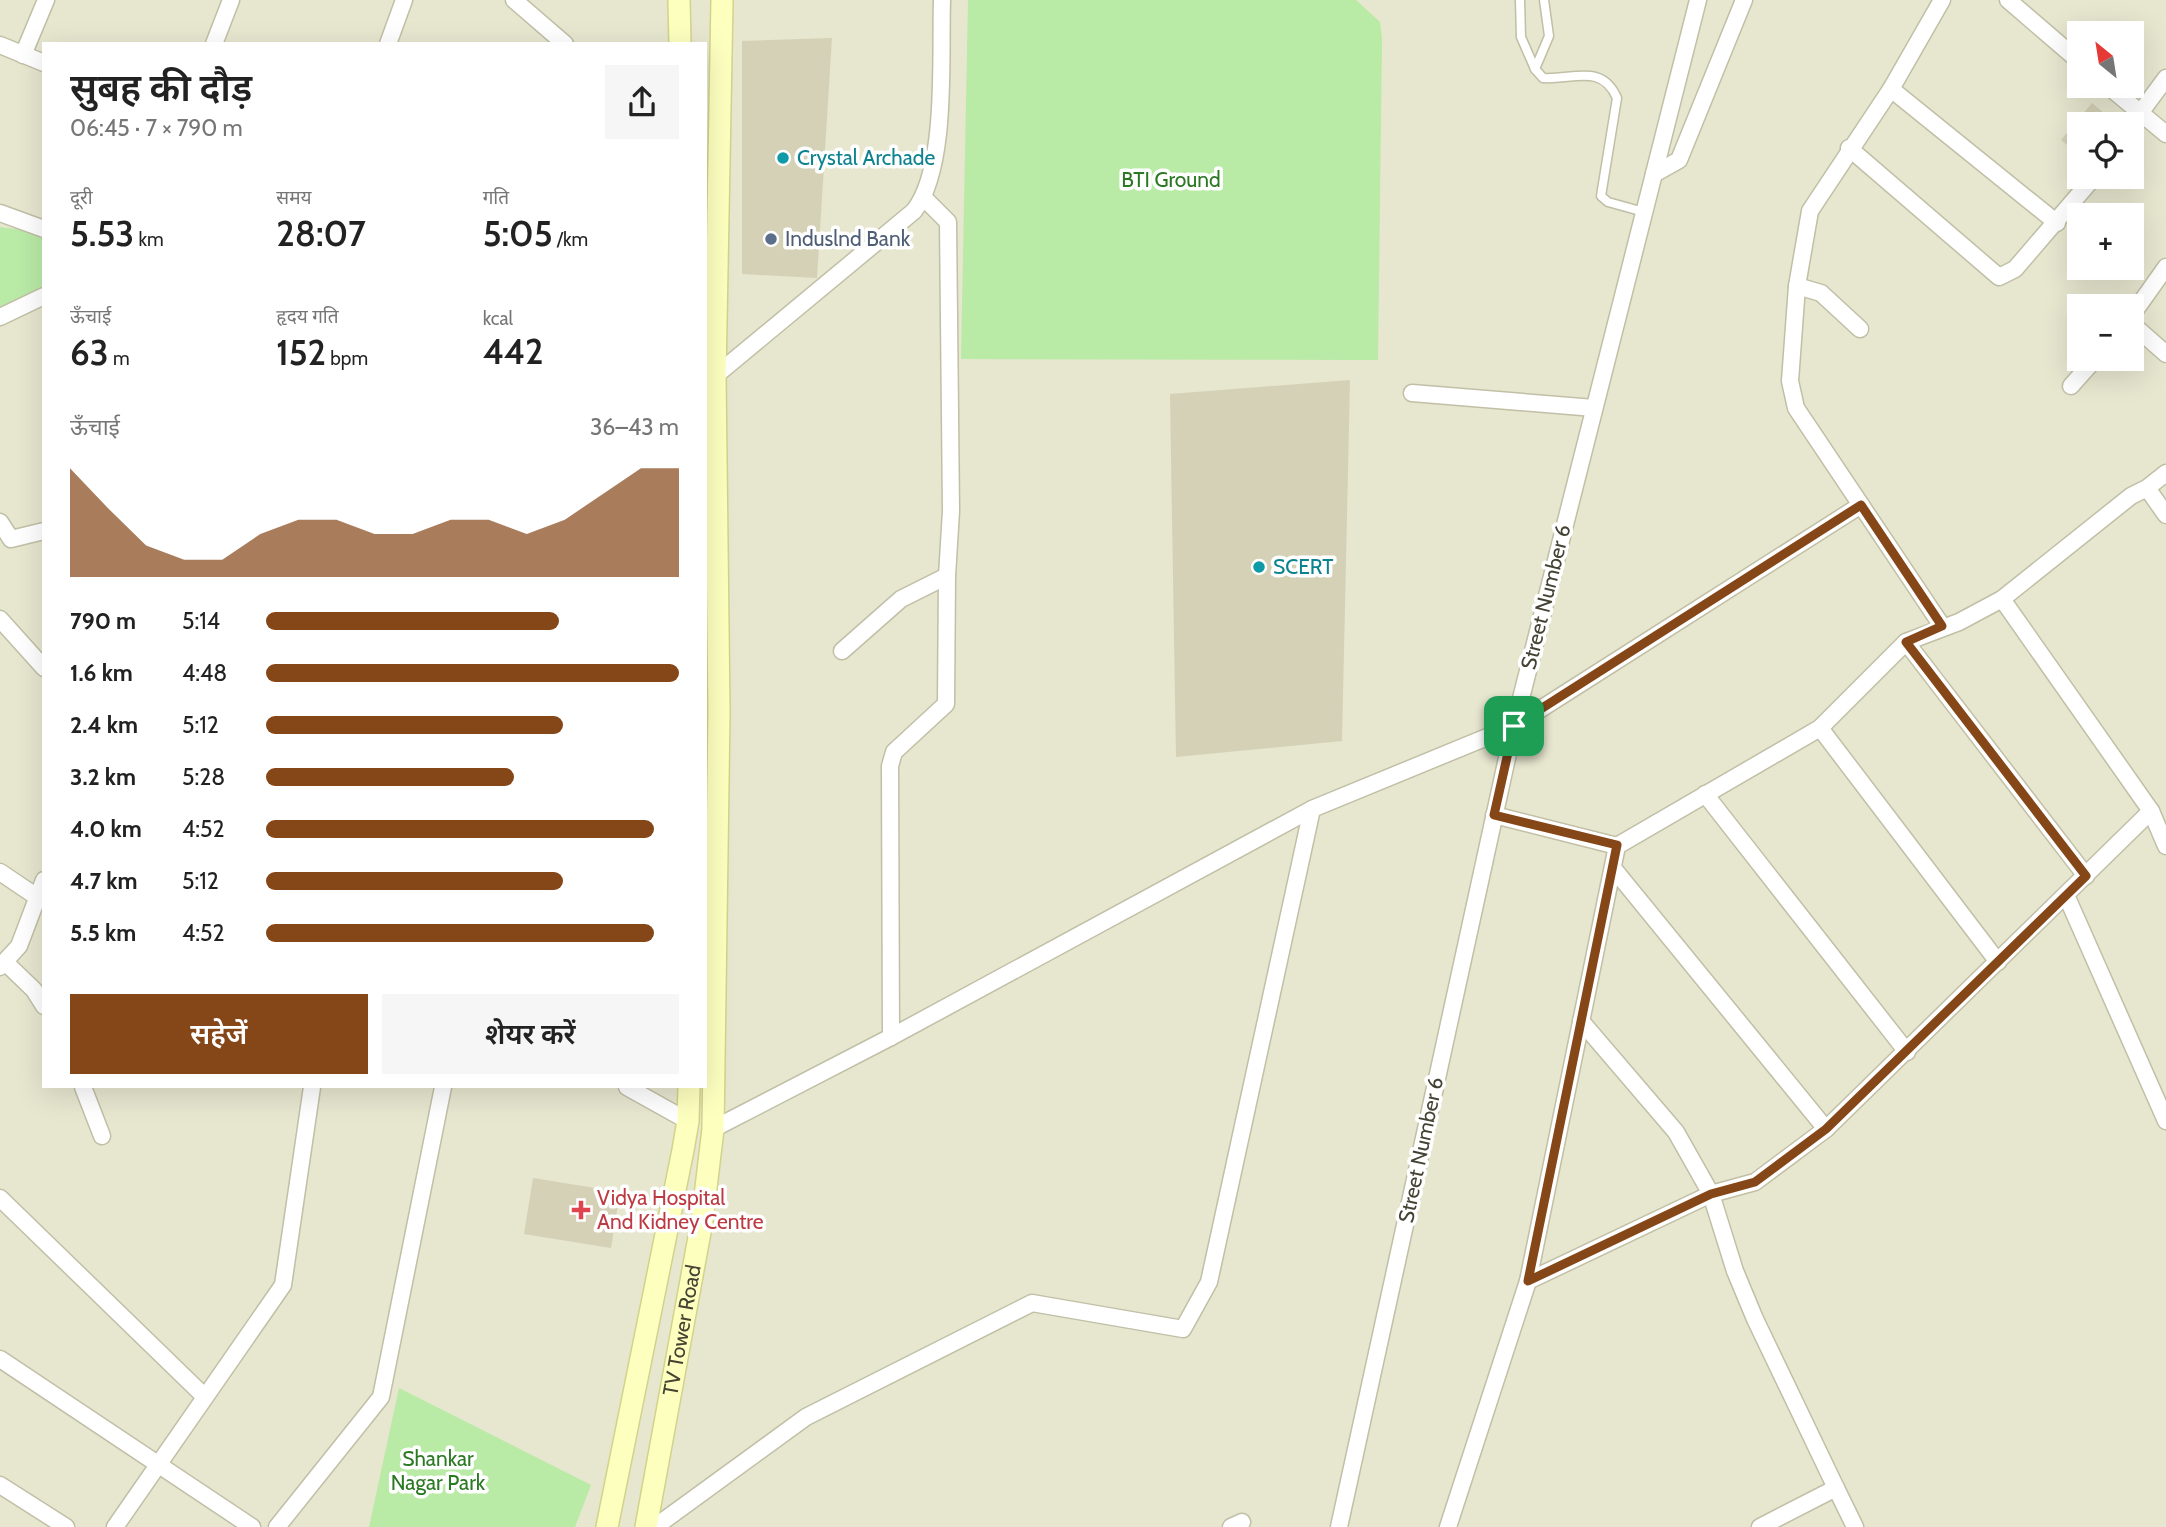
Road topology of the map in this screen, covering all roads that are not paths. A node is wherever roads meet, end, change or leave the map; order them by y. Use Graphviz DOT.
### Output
graph roads {
  1 [pos="46,0"];
  2 [pos="231,0"];
  3 [pos="404,0"];
  4 [pos="514,0"];
  5 [pos="679,0"];
  6 [pos="722,0"];
  7 [pos="942,0"];
  8 [pos="1520,0"];
  9 [pos="1544,0"];
  10 [pos="1698,0"];
  11 [pos="1744,0"];
  12 [pos="1942,0"];
  13 [pos="2009,0"];
  14 [pos="215,42"];
  15 [pos="389,42"];
  16 [pos="563,42"];
  17 [pos="680,42"];
  18 [pos="0,45"];
  19 [pos="2067,51"];
  20 [pos="23,55"];
  21 [pos="42,62"];
  22 [pos="1535,69"];
  23 [pos="2166,78"];
  24 [pos="1891,89"];
  25 [pos="2118,98"];
  26 [pos="2130,112"];
  27 [pos="2140,112"];
  28 [pos="2144,123"];
  29 [pos="2166,134"];
  30 [pos="1849,148"];
  31 [pos="1654,174"];
  32 [pos="2084,189"];
  33 [pos="924,198"];
  34 [pos="1644,212"];
  35 [pos="0,213"];
  36 [pos="2057,223"];
  37 [pos="42,228"];
  38 [pos="2166,267"];
  39 [pos="1797,286"];
  40 [pos="42,297"];
  41 [pos="2144,298"];
  42 [pos="0,317"];
  43 [pos="1860,329"];
  44 [pos="2144,335"];
  45 [pos="2166,354"];
  46 [pos="2084,371"];
  47 [pos="715,376"];
  48 [pos="2071,386"];
  49 [pos="1412,393"];
  50 [pos="1594,408"];
  51 [pos="2166,473"];
  52 [pos="2147,488"];
  53 [pos="1861,505"];
  54 [pos="2166,515"];
  55 [pos="0,522"];
  56 [pos="42,532"];
  57 [pos="947,576"];
  58 [pos="2002,599"];
  59 [pos="0,619"];
  60 [pos="1942,626"];
  61 [pos="1906,642"];
  62 [pos="842,651"];
  63 [pos="42,666"];
  64 [pos="1514,726"];
  65 [pos="1820,728"];
  66 [pos="1705,794"];
  67 [pos="1312,809"];
  68 [pos="2151,811"];
  69 [pos="1494,815"];
  70 [pos="1617,845"];
  71 [pos="2166,846"];
  72 [pos="1613,868"];
  73 [pos="0,872"];
  74 [pos="2086,876"];
  75 [pos="42,885"];
  76 [pos="2066,895"];
  77 [pos="37,897"];
  78 [pos="1998,962"];
  79 [pos="3,965"];
  80 [pos="42,1003"];
  81 [pos="1581,1021"];
  82 [pos="891,1037"];
  83 [pos="1907,1052"];
  84 [pos="83,1088"];
  85 [pos="312,1088"];
  86 [pos="443,1088"];
  87 [pos="629,1088"];
  88 [pos="689,1088"];
  89 [pos="688,1121"];
  90 [pos="2166,1121"];
  91 [pos="713,1129"];
  92 [pos="1826,1129"];
  93 [pos="102,1136"];
  94 [pos="1711,1194"];
  95 [pos="0,1198"];
  96 [pos="1528,1281"];
  97 [pos="0,1359"];
  98 [pos="205,1397"];
  99 [pos="159,1464"];
  100 [pos="0,1485"];
  101 [pos="1836,1488"];
  102 [pos="66,1527"];
  103 [pos="115,1527"];
  104 [pos="252,1527"];
  105 [pos="277,1527"];
  106 [pos="607,1527"];
  107 [pos="646,1527"];
  108 [pos="655,1527"];
  109 [pos="1339,1527"];
  110 [pos="1448,1527"];
  111 [pos="1760,1527"];
  112 [pos="1855,1527"];
  1 -- 20 [label="street"];
  2 -- 14 [label="street"];
  3 -- 15 [label="street"];
  4 -- 16 [label="street"];
  5 -- 17 [label="main road"];
  6 -- 47 [label="main road, TV Tower Road"];
  7 -- 33 [label="street"];
  8 -- 22 [label="lane"];
  9 -- 22 [label="lane"];
  10 -- 31 [label="street, Street Number 6"];
  11 -- 31 [label="street"];
  12 -- 24 [label="street"];
  13 -- 19 [label="street"];
  18 -- 20 [label="street"];
  20 -- 21 [label="street"];
  22 -- 34 [label="lane"];
  23 -- 27 [label="street"];
  24 -- 30 [label="street"];
  24 -- 36 [label="street"];
  25 -- 26 [label="street"];
  28 -- 29 [label="street"];
  30 -- 36 [label="street"];
  30 -- 39 [label="street"];
  31 -- 34 [label="street, Street Number 6"];
  32 -- 36 [label="street"];
  33 -- 47 [label="street"];
  33 -- 57 [label="street"];
  34 -- 50 [label="street, Street Number 6"];
  35 -- 37 [label="street"];
  38 -- 41 [label="street"];
  39 -- 43 [label="street"];
  39 -- 53 [label="street"];
  40 -- 42 [label="street"];
  44 -- 45 [label="street"];
  46 -- 48 [label="street"];
  47 -- 91 [label="main road, TV Tower Road"];
  49 -- 50 [label="street"];
  50 -- 64 [label="street, Street Number 6"];
  51 -- 52 [label="street"];
  52 -- 54 [label="street"];
  52 -- 58 [label="street"];
  53 -- 60 [label="street"];
  53 -- 64 [label="street"];
  55 -- 56 [label="street"];
  57 -- 62 [label="street"];
  57 -- 82 [label="street"];
  58 -- 60 [label="street"];
  58 -- 68 [label="street"];
  59 -- 63 [label="street"];
  60 -- 61 [label="street"];
  61 -- 65 [label="street"];
  61 -- 74 [label="street"];
  64 -- 67 [label="street"];
  64 -- 69 [label="street, Street Number 6"];
  65 -- 66 [label="street"];
  65 -- 78 [label="street"];
  66 -- 70 [label="street"];
  66 -- 83 [label="street"];
  67 -- 82 [label="street"];
  67 -- 108 [label="street"];
  68 -- 71 [label="street"];
  68 -- 74 [label="street"];
  69 -- 70 [label="street"];
  69 -- 109 [label="street, Street Number 6"];
  70 -- 72 [label="street"];
  72 -- 81 [label="street"];
  72 -- 92 [label="street"];
  73 -- 77 [label="street"];
  74 -- 76 [label="street"];
  75 -- 77 [label="street"];
  76 -- 78 [label="street"];
  76 -- 90 [label="street"];
  77 -- 79 [label="street"];
  78 -- 83 [label="street"];
  79 -- 80 [label="street"];
  81 -- 94 [label="street"];
  81 -- 96 [label="street"];
  82 -- 91 [label="street"];
  83 -- 92 [label="street"];
  84 -- 93 [label="street"];
  85 -- 98 [label="street"];
  86 -- 105 [label="street"];
  87 -- 89 [label="street"];
  88 -- 89 [label="main road, TV Tower Road"];
  89 -- 106 [label="main road, TV Tower Road"];
  91 -- 107 [label="main road, TV Tower Road"];
  92 -- 94 [label="street"];
  94 -- 96 [label="street"];
  94 -- 101 [label="street"];
  95 -- 98 [label="street"];
  96 -- 110 [label="street"];
  97 -- 99 [label="street"];
  98 -- 99 [label="street"];
  99 -- 103 [label="street"];
  99 -- 104 [label="street"];
  100 -- 102 [label="street"];
  101 -- 111 [label="street"];
  101 -- 112 [label="street"];
}
